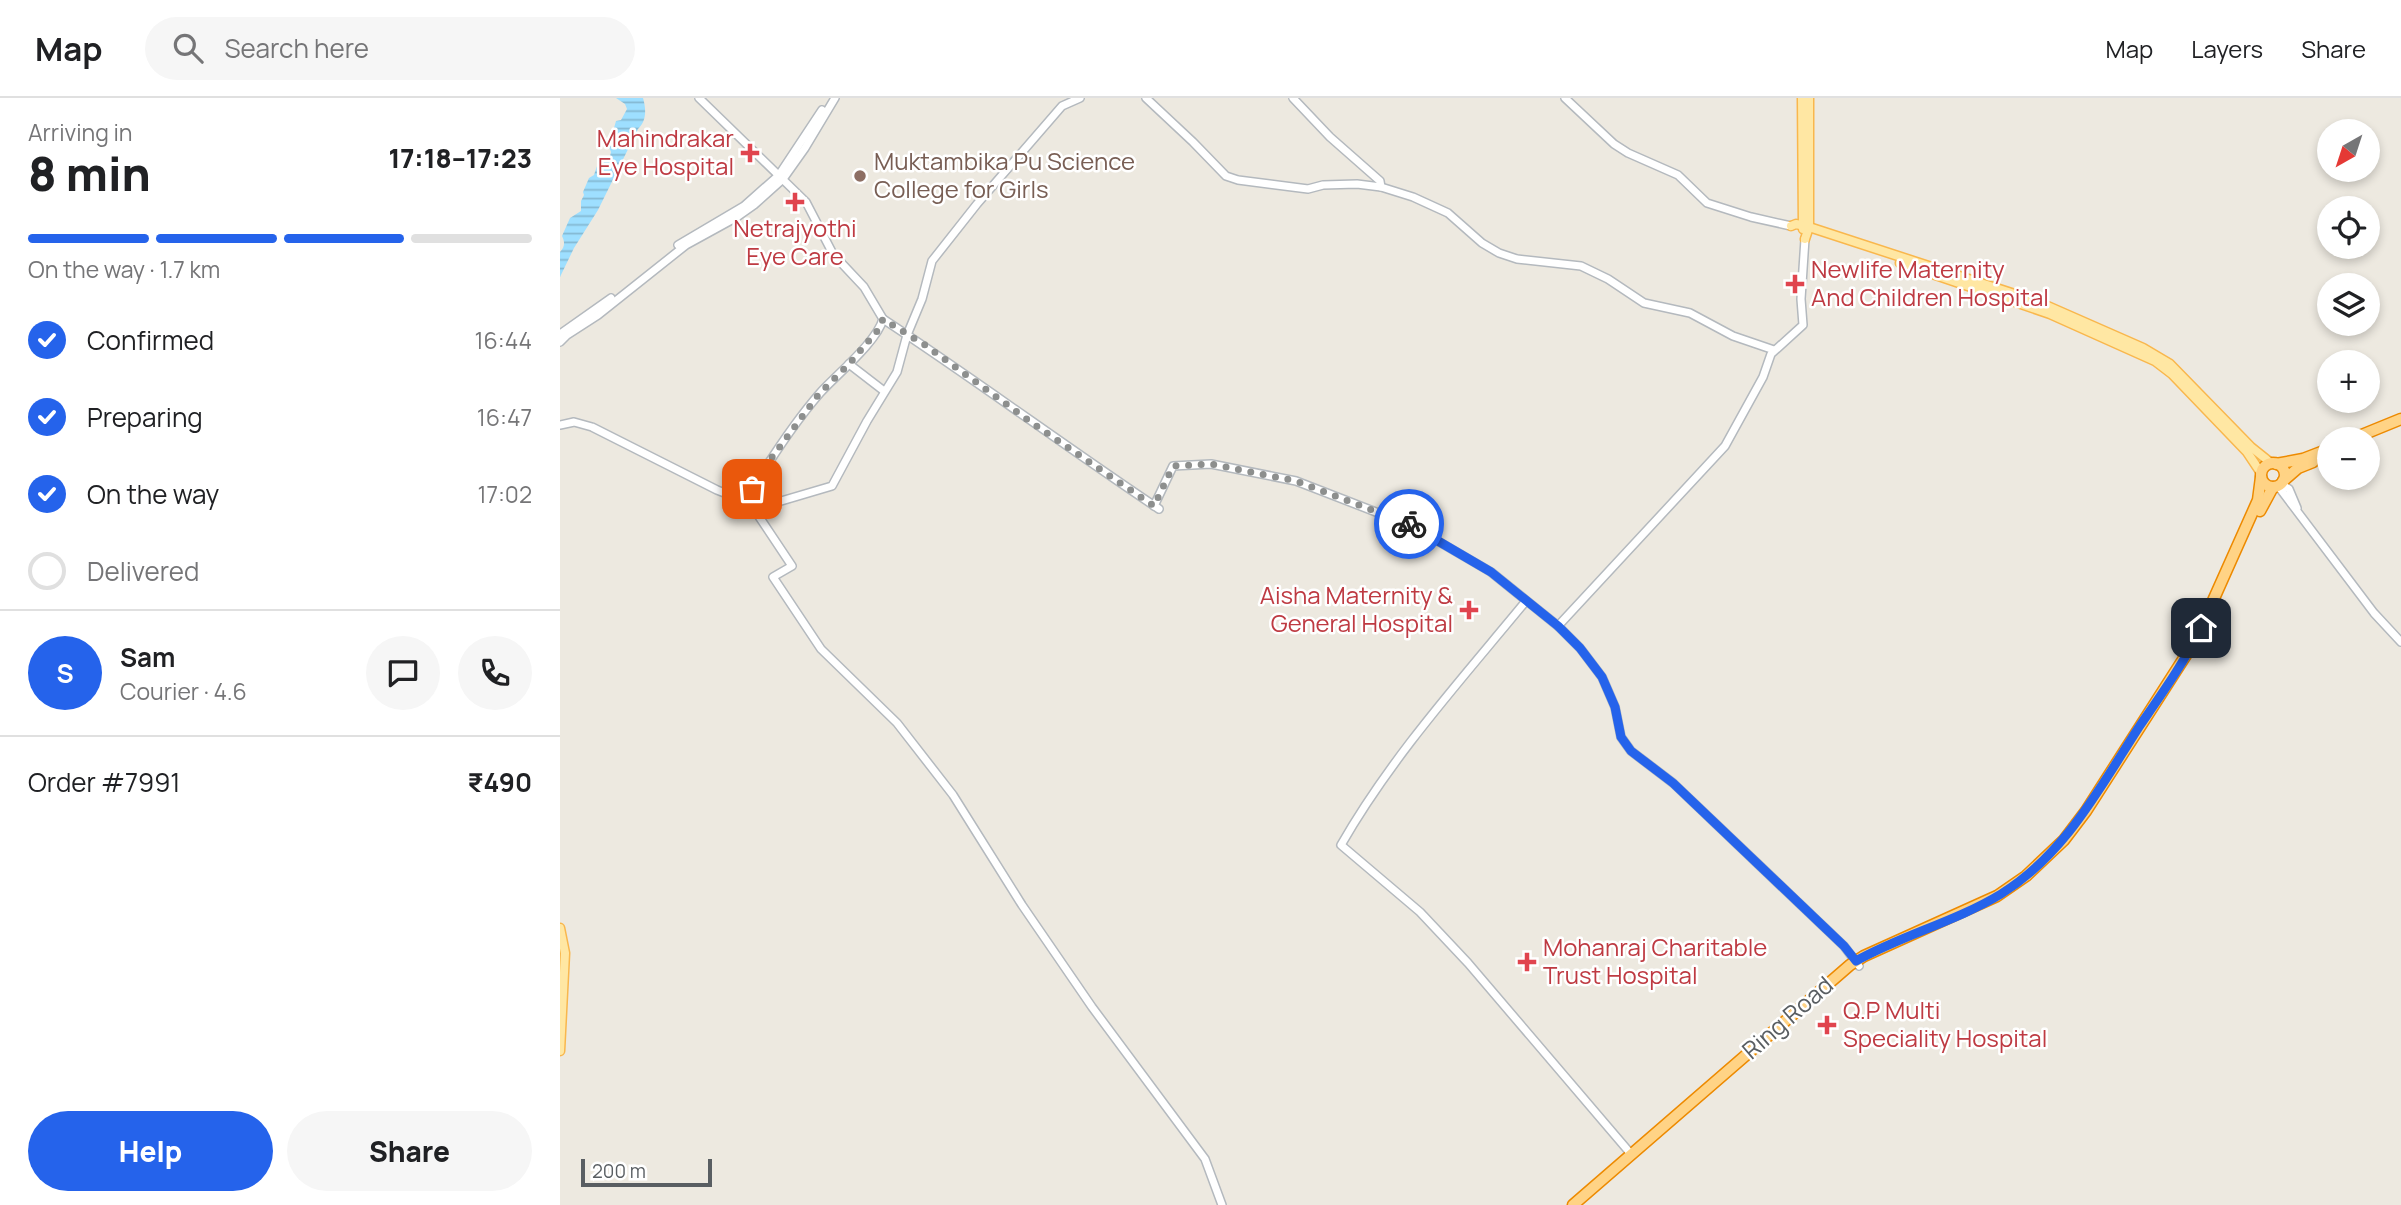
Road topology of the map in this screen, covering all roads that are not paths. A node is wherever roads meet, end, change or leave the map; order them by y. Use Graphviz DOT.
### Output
graph roads {
  1 [pos="699,98"];
  2 [pos="832,98"];
  3 [pos="1080,98"];
  4 [pos="1146,98"];
  5 [pos="1293,98"];
  6 [pos="1565,98"];
  7 [pos="1802,98"];
  8 [pos="1809,98"];
  9 [pos="781,177"];
  10 [pos="1381,187"];
  11 [pos="1791,226"];
  12 [pos="1805,231"];
  13 [pos="883,319"];
  14 [pos="560,334"];
  15 [pos="907,335"];
  16 [pos="560,342"];
  17 [pos="1774,350"];
  18 [pos="849,364"];
  19 [pos="884,391"];
  20 [pos="2401,419"];
  21 [pos="560,425"];
  22 [pos="2401,426"];
  23 [pos="2380,428"];
  24 [pos="2380,434"];
  25 [pos="2317,454"];
  26 [pos="2317,460"];
  27 [pos="2273,463"];
  28 [pos="2261,475"];
  29 [pos="2279,484"];
  30 [pos="745,501"];
  31 [pos="754,509"];
  32 [pos="1526,601"];
  33 [pos="1558,626"];
  34 [pos="2401,642"];
  35 [pos="560,928"];
  36 [pos="1857,964"];
  37 [pos="560,1051"];
  38 [pos="1631,1154"];
  39 [pos="1222,1205"];
  40 [pos="1573,1205"];
  41 [pos="1583,1205"];
  1 -- 9 [label="street"];
  2 -- 9 [label="street"];
  3 -- 15 [label="street"];
  4 -- 10 [label="street"];
  5 -- 10 [label="street"];
  6 -- 11 [label="street"];
  7 -- 12 [label="main road"];
  8 -- 12 [label="main road"];
  9 -- 13 [label="street"];
  9 -- 14 [label="street"];
  9 -- 16 [label="street"];
  10 -- 17 [label="street"];
  11 -- 12 [label="main road"];
  12 -- 17 [label="street"];
  12 -- 27 [label="main road"];
  12 -- 28 [label="main road"];
  13 -- 15 [label="street"];
  13 -- 18 [label="street"];
  15 -- 19 [label="street"];
  15 -- 32 [label="street"];
  17 -- 33 [label="street"];
  18 -- 19 [label="street"];
  18 -- 30 [label="street"];
  19 -- 31 [label="street"];
  20 -- 23 [label="highway"];
  21 -- 30 [label="street"];
  22 -- 24 [label="highway"];
  25 -- 27 [label="highway"];
  26 -- 29 [label="highway, Ring Road"];
  27 -- 28 [label="highway"];
  27 -- 29 [label="highway"];
  28 -- 29 [label="highway"];
  28 -- 36 [label="highway, Ring Road"];
  29 -- 34 [label="street"];
  29 -- 36 [label="highway, Ring Road"];
  30 -- 31 [label="street"];
  31 -- 39 [label="street"];
  32 -- 33 [label="street"];
  32 -- 38 [label="street"];
  33 -- 36 [label="street"];
  35 -- 37 [label="main road"];
  36 -- 38 [label="highway, Ring Road"];
  36 -- 41 [label="highway, Ring Road"];
  38 -- 40 [label="highway, Ring Road"];
}
